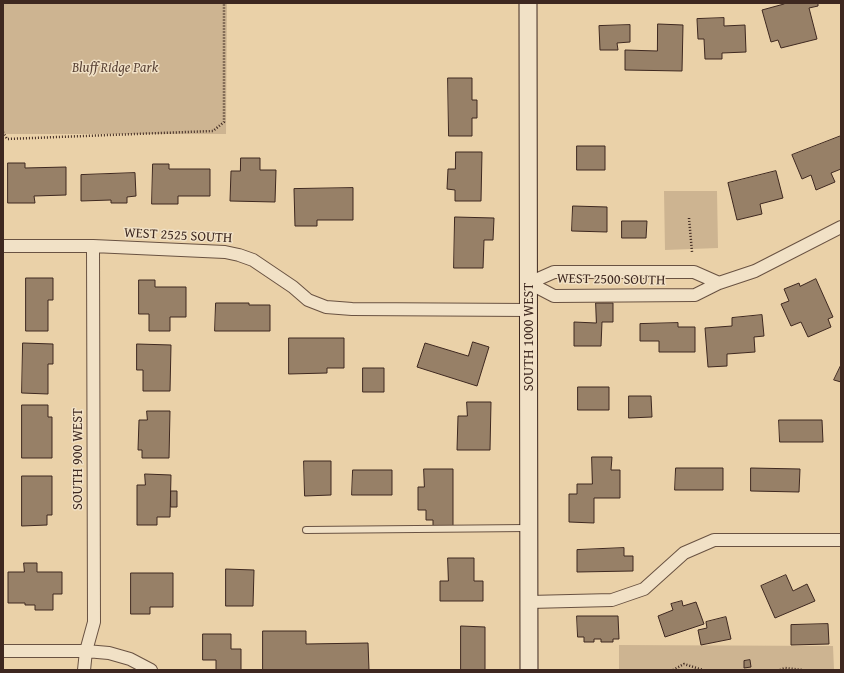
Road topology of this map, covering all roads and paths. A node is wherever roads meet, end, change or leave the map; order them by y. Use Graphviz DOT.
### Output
graph roads {
  1 [pos="224,3"];
  2 [pos="528,3"];
  3 [pos="3,132"];
  4 [pos="690,218"];
  5 [pos="841,227"];
  6 [pos="3,246"];
  7 [pos="93,246"];
  8 [pos="692,252"];
  9 [pos="529,283"];
  10 [pos="719,283"];
  11 [pos="529,310"];
  12 [pos="529,528"];
  13 [pos="306,530"];
  14 [pos="841,540"];
  15 [pos="529,602"];
  16 [pos="3,651"];
  17 [pos="86,651"];
  18 [pos="84,670"];
  19 [pos="151,670"];
  20 [pos="529,670"];
  21 [pos="673,670"];
  22 [pos="703,670"];
  23 [pos="780,670"];
  24 [pos="803,670"];
  1 -- 3 [label="path"];
  2 -- 9 [label="main road, SOUTH 1000 WEST"];
  4 -- 8 [label="path"];
  5 -- 10 [label="street, WEST 2500 SOUTH"];
  6 -- 7 [label="street, WEST 2525 SOUTH"];
  7 -- 11 [label="street, WEST 2525 SOUTH"];
  7 -- 17 [label="street, SOUTH 900 WEST"];
  9 -- 10 [label="street, WEST 2500 SOUTH"];
  9 -- 10 [label="street, WEST 2500 SOUTH"];
  9 -- 11 [label="main road, SOUTH 1000 WEST"];
  11 -- 12 [label="main road, SOUTH 1000 WEST"];
  12 -- 13 [label="lane"];
  12 -- 15 [label="main road, SOUTH 1000 WEST"];
  14 -- 15 [label="street"];
  15 -- 20 [label="main road, SOUTH 1000 WEST"];
  16 -- 17 [label="street"];
  17 -- 18 [label="street, SOUTH 900 WEST"];
  17 -- 19 [label="street"];
  21 -- 22 [label="path"];
  23 -- 24 [label="path"];
}
